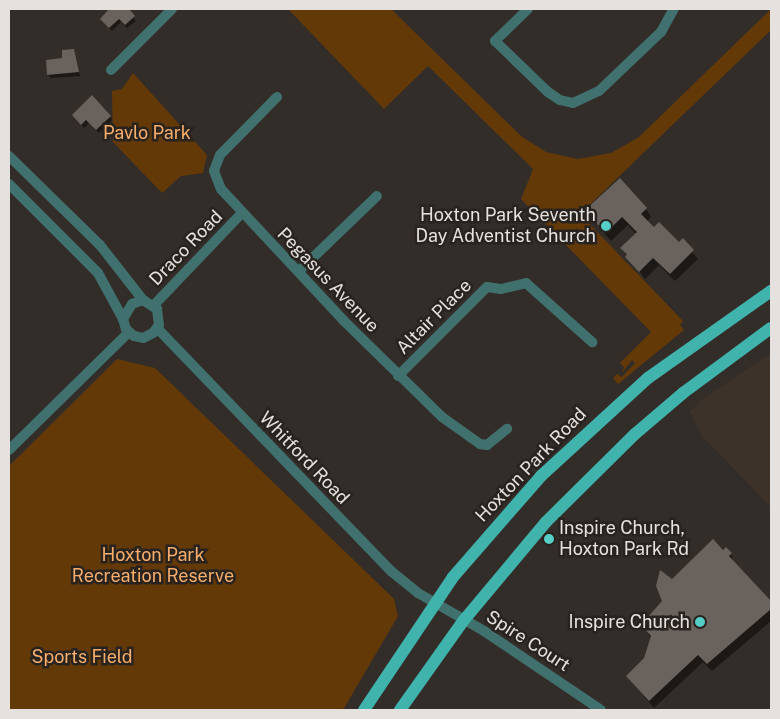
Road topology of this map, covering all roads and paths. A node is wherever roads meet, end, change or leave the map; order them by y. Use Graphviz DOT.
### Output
graph roads {
  1 [pos="172,9"];
  2 [pos="528,9"];
  3 [pos="674,9"];
  4 [pos="111,70"];
  5 [pos="277,97"];
  6 [pos="9,156"];
  7 [pos="9,184"];
  8 [pos="377,196"];
  9 [pos="242,214"];
  10 [pos="299,271"];
  11 [pos="771,292"];
  12 [pos="143,300"];
  13 [pos="154,306"];
  14 [pos="123,319"];
  15 [pos="157,328"];
  16 [pos="771,328"];
  17 [pos="130,332"];
  18 [pos="592,342"];
  19 [pos="398,376"];
  20 [pos="507,429"];
  21 [pos="9,450"];
  22 [pos="434,603"];
  23 [pos="464,620"];
  24 [pos="364,710"];
  25 [pos="400,710"];
  26 [pos="601,710"];
  1 -- 4 [label="street"];
  2 -- 3 [label="street"];
  5 -- 9 [label="street, Pegasus Avenue"];
  6 -- 12 [label="street"];
  7 -- 14 [label="street"];
  8 -- 10 [label="street"];
  9 -- 10 [label="street, Pegasus Avenue"];
  9 -- 13 [label="street, Draco Road"];
  10 -- 19 [label="street, Pegasus Avenue"];
  11 -- 22 [label="main road, Hoxton Park Road"];
  12 -- 13 [label="street"];
  12 -- 14 [label="street"];
  13 -- 15 [label="street"];
  14 -- 17 [label="street"];
  15 -- 17 [label="street"];
  15 -- 22 [label="street, Whitford Road"];
  16 -- 23 [label="main road"];
  17 -- 21 [label="street"];
  18 -- 19 [label="street, Altair Place"];
  19 -- 20 [label="street, Pegasus Avenue"];
  22 -- 23 [label="street, Spire Court"];
  22 -- 24 [label="main road, Hoxton Park Road"];
  23 -- 25 [label="main road"];
  23 -- 26 [label="street, Spire Court"];
}
